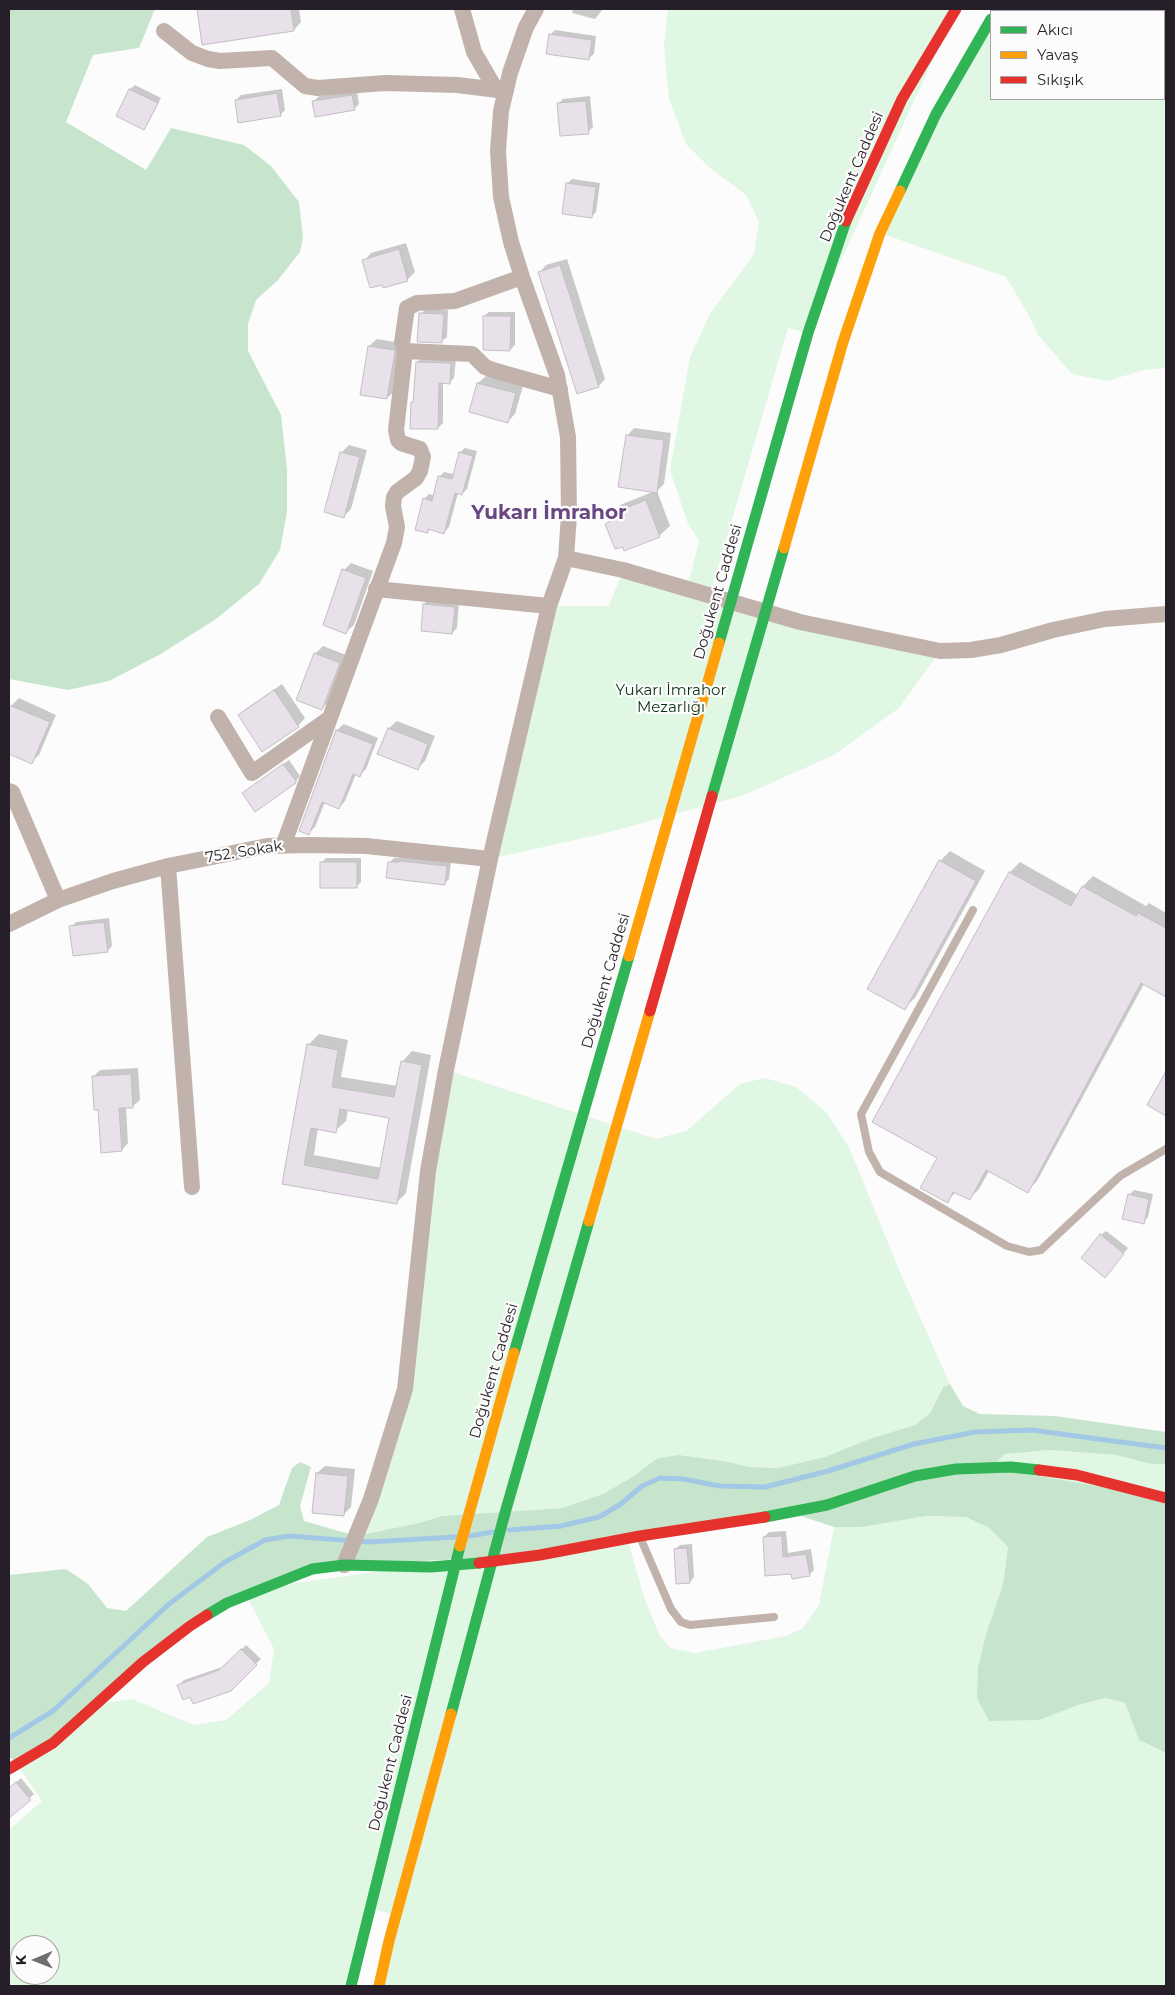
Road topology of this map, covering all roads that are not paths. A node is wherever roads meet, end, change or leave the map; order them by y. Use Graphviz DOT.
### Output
graph roads {
  1 [pos="462,9"];
  2 [pos="536,9"];
  3 [pos="956,9"];
  4 [pos="990,21"];
  5 [pos="164,31"];
  6 [pos="501,90"];
  7 [pos="522,277"];
  8 [pos="406,351"];
  9 [pos="560,389"];
  10 [pos="566,558"];
  11 [pos="376,590"];
  12 [pos="549,606"];
  13 [pos="1166,614"];
  14 [pos="218,717"];
  15 [pos="330,718"];
  16 [pos="9,791"];
  17 [pos="283,846"];
  18 [pos="490,859"];
  19 [pos="168,866"];
  20 [pos="58,900"];
  21 [pos="973,910"];
  22 [pos="9,924"];
  23 [pos="1166,1149"];
  24 [pos="192,1187"];
  25 [pos="1166,1498"];
  26 [pos="640,1536"];
  27 [pos="344,1565"];
  28 [pos="774,1617"];
  29 [pos="9,1769"];
  30 [pos="352,1986"];
  31 [pos="379,1986"];
  1 -- 6 [label="street"];
  2 -- 6 [label="street"];
  3 -- 30 [label="main road, Doğukent Caddesi"];
  4 -- 31 [label="main road"];
  5 -- 6 [label="street"];
  6 -- 7 [label="street"];
  7 -- 8 [label="street"];
  7 -- 9 [label="street"];
  8 -- 9 [label="street"];
  8 -- 11 [label="street"];
  9 -- 10 [label="street"];
  10 -- 12 [label="street"];
  10 -- 13 [label="street"];
  11 -- 12 [label="street"];
  11 -- 15 [label="street"];
  12 -- 18 [label="street"];
  14 -- 15 [label="street"];
  15 -- 17 [label="street"];
  16 -- 20 [label="street"];
  17 -- 18 [label="street, 752. Sokak"];
  17 -- 19 [label="street, 752. Sokak"];
  18 -- 27 [label="street"];
  19 -- 20 [label="street, 752. Sokak"];
  19 -- 24 [label="street"];
  20 -- 22 [label="street, 752. Sokak"];
  21 -- 23 [label="lane"];
  25 -- 26 [label="main road"];
  26 -- 27 [label="main road"];
  26 -- 28 [label="lane"];
  27 -- 29 [label="main road"];
}
